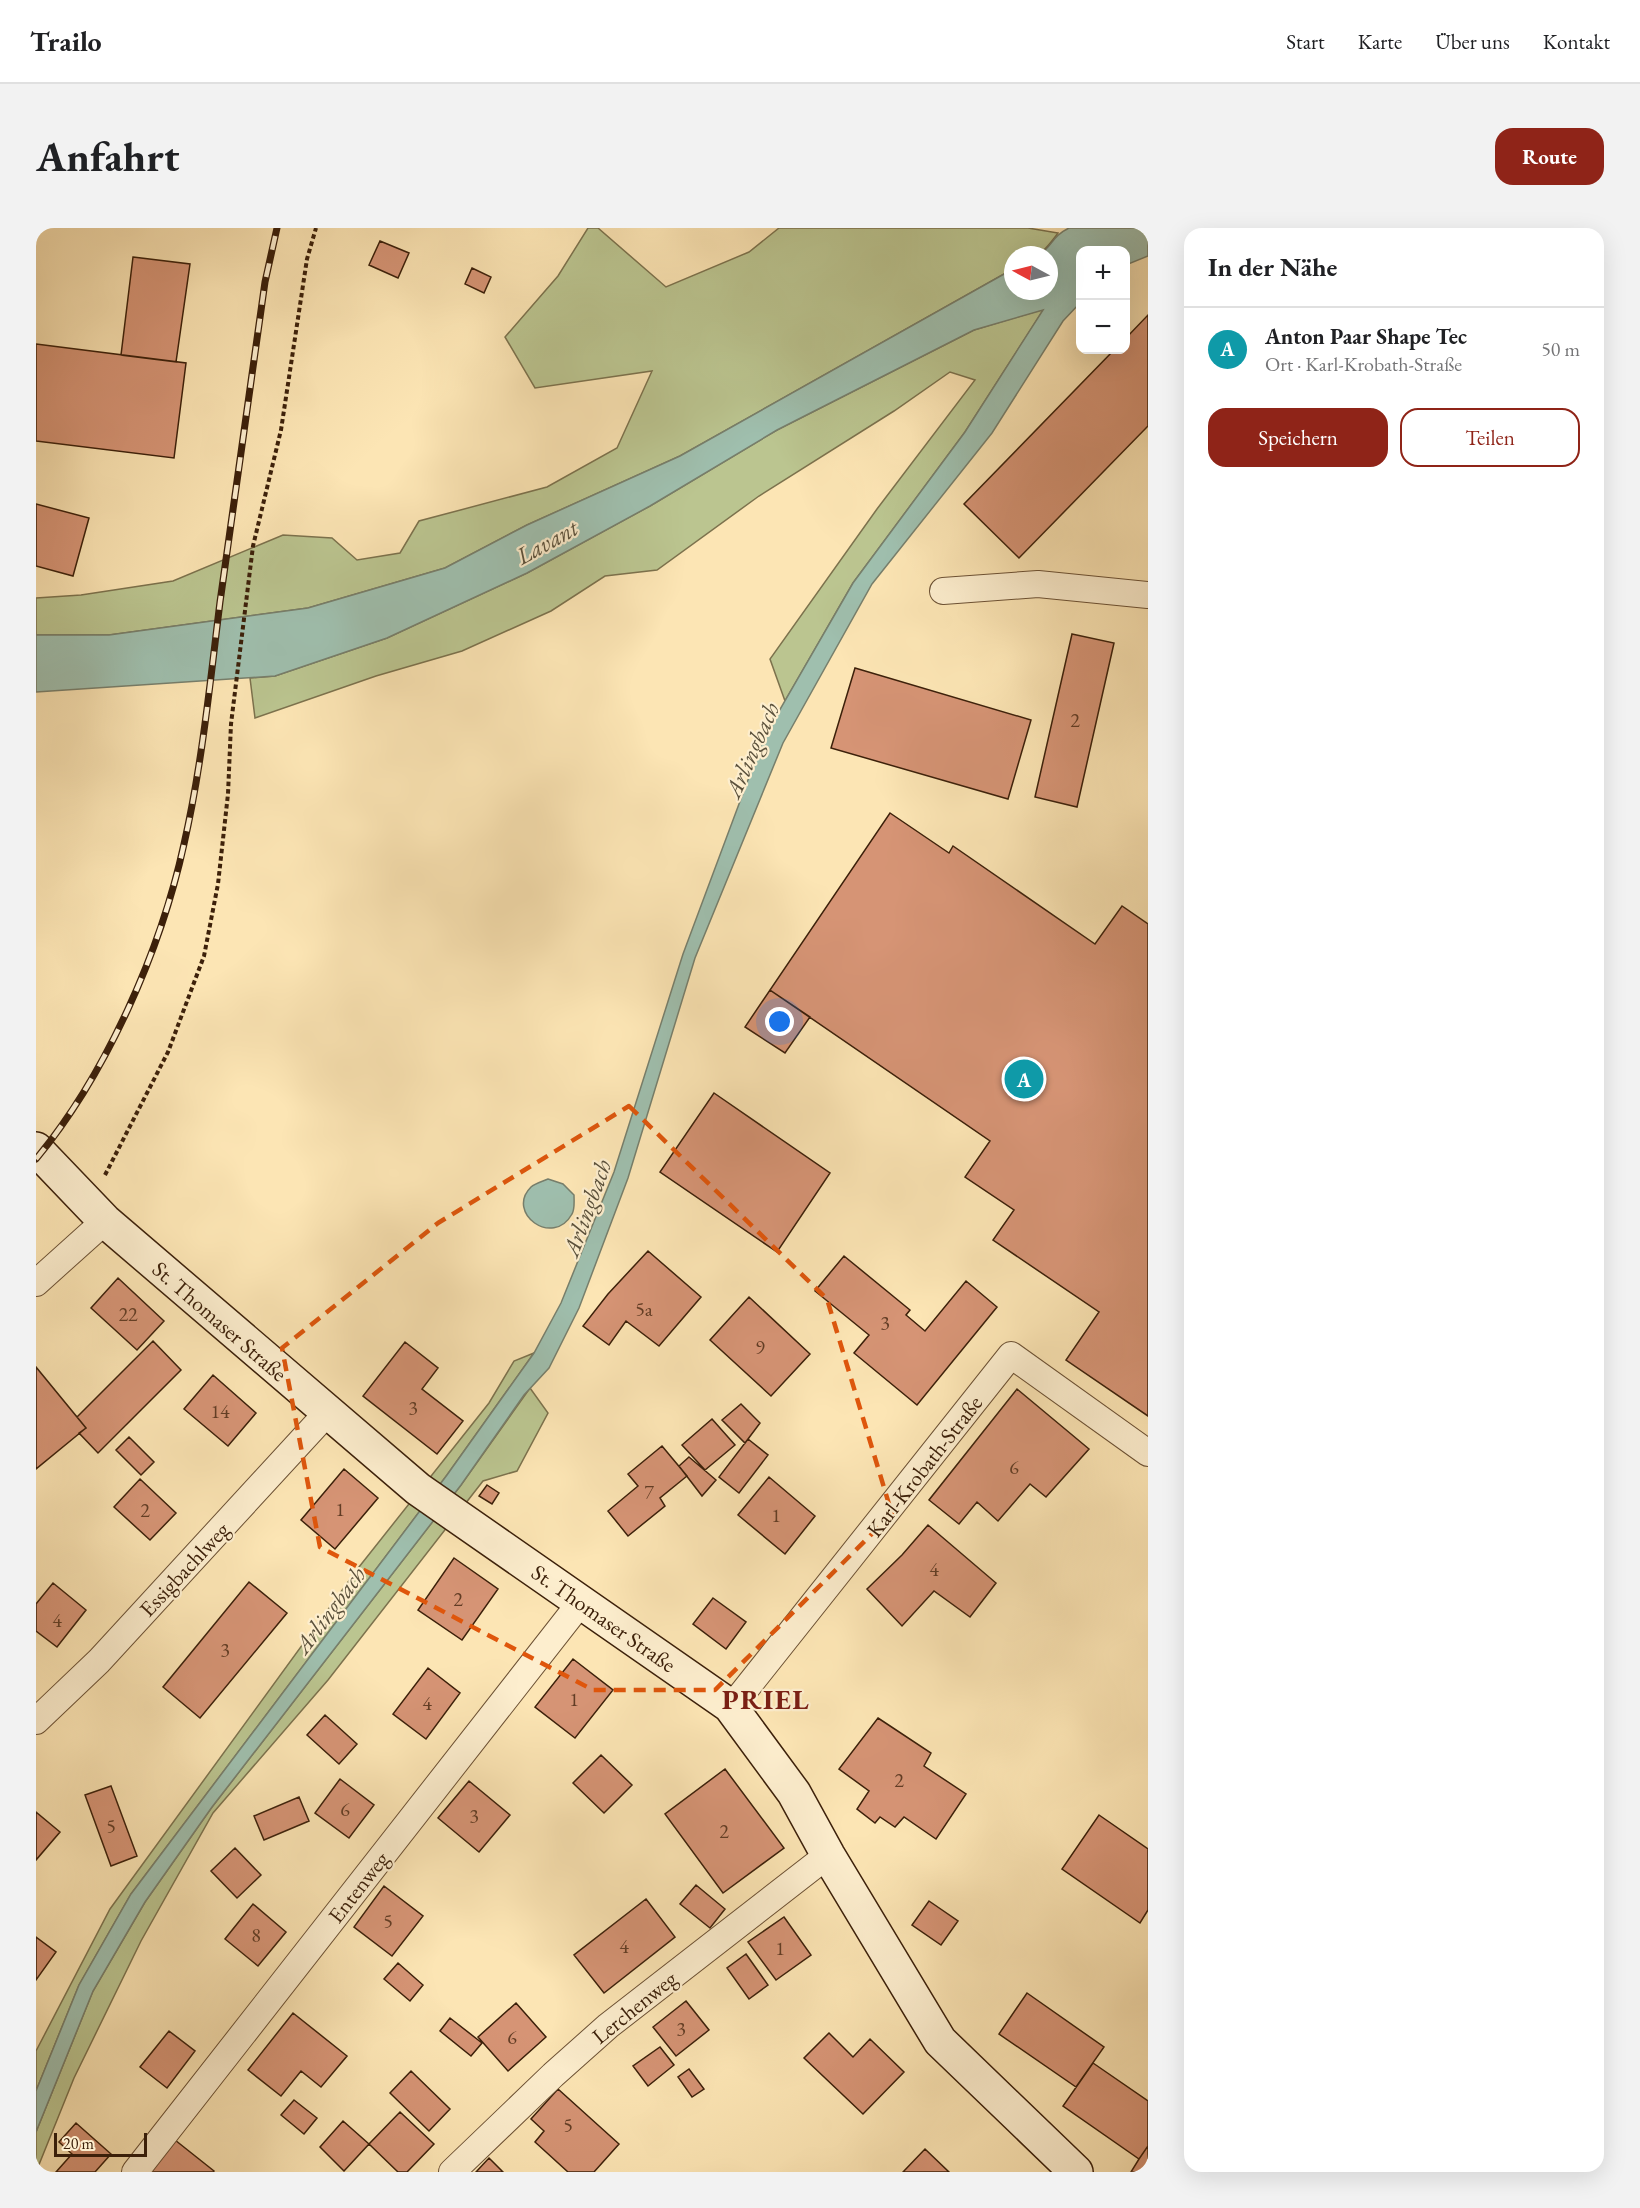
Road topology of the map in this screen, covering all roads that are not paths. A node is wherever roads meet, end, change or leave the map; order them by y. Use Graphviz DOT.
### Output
graph roads {
  1 [pos="943,591"];
  2 [pos="1148,595"];
  3 [pos="36,1149"];
  4 [pos="105,1221"];
  5 [pos="36,1283"];
  6 [pos="327,1413"];
  7 [pos="1148,1453"];
  8 [pos="581,1602"];
  9 [pos="730,1706"];
  10 [pos="36,1721"];
  11 [pos="828,1855"];
  12 [pos="135,2172"];
  13 [pos="452,2172"];
  14 [pos="1076,2172"];
  1 -- 2 [label="street"];
  3 -- 4 [label="main road, St. Thomaser Straße"];
  4 -- 5 [label="street"];
  4 -- 6 [label="main road, St. Thomaser Straße"];
  6 -- 8 [label="main road, St. Thomaser Straße"];
  6 -- 10 [label="street, Essigbachlweg"];
  7 -- 9 [label="street, Karl-Krobath-Straße"];
  8 -- 9 [label="main road, St. Thomaser Straße"];
  8 -- 12 [label="street, Entenweg"];
  9 -- 11 [label="main road, St. Thomaser Straße"];
  11 -- 13 [label="street, Lerchenweg"];
  11 -- 14 [label="main road, St. Thomaser Straße"];
}
